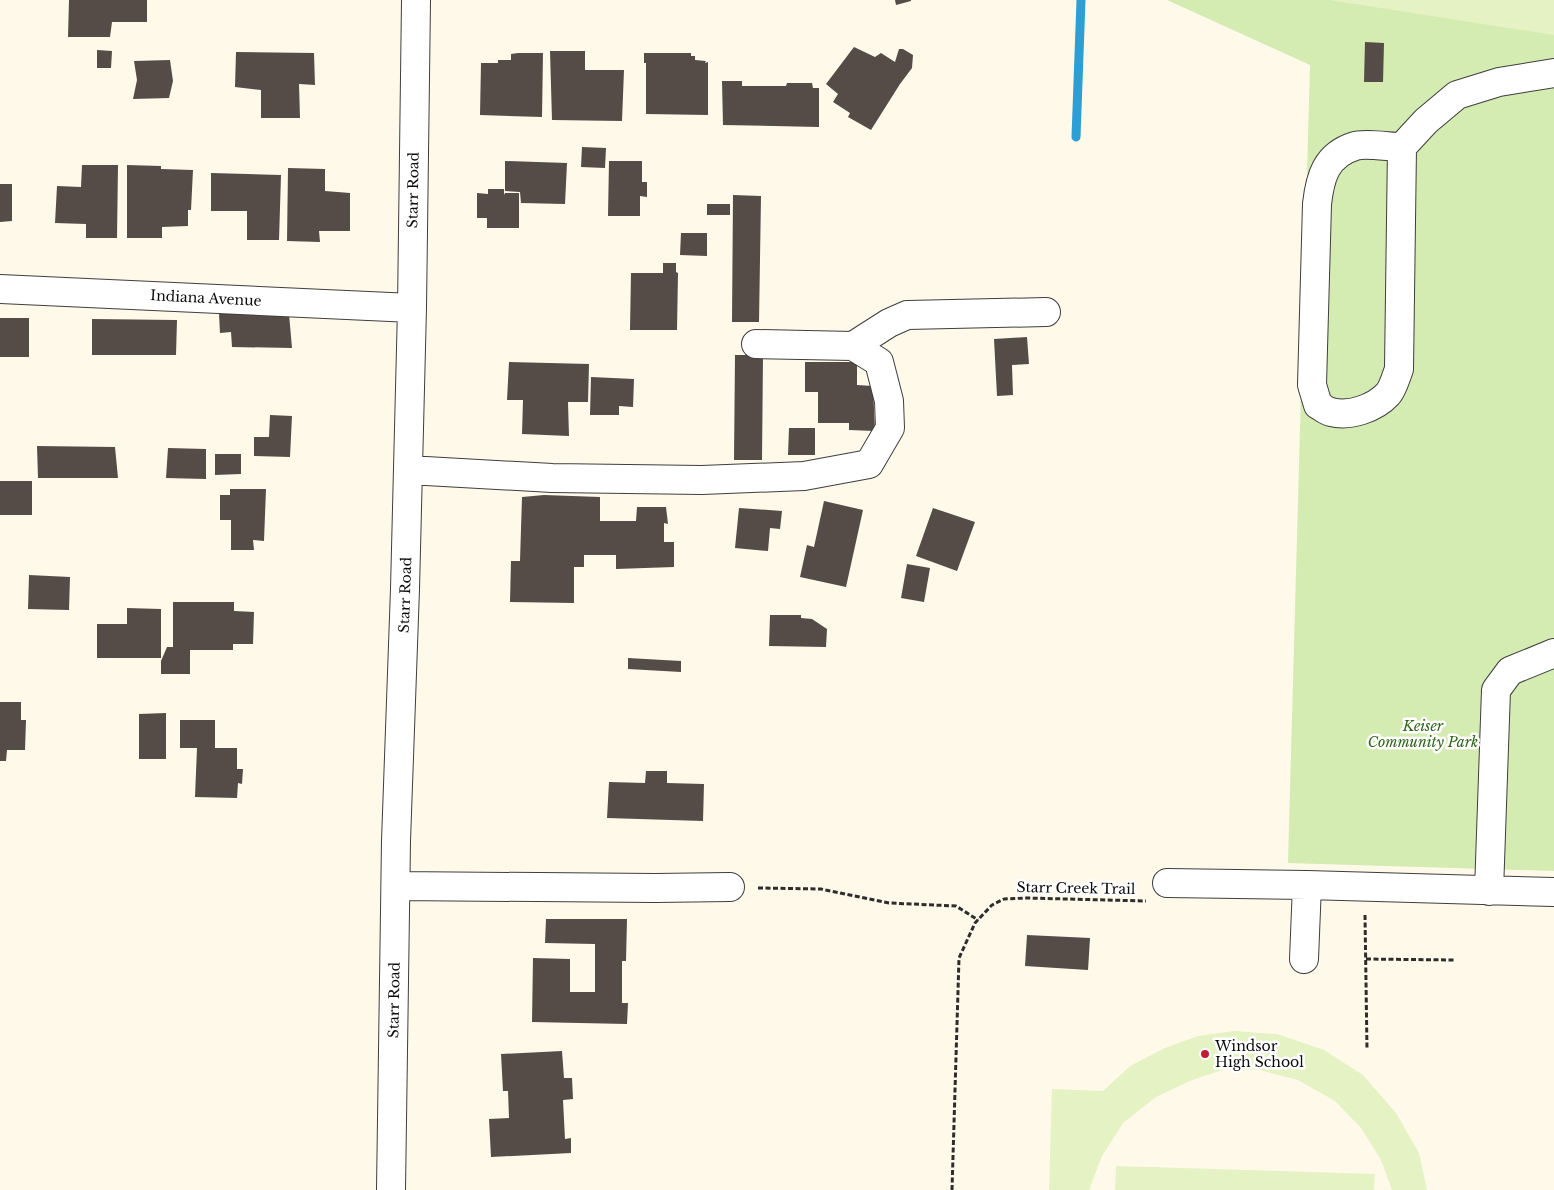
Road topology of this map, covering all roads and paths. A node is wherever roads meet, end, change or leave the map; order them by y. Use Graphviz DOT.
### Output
graph roads {
  1 [pos="416,0"];
  2 [pos="1554,73"];
  3 [pos="1402,147"];
  4 [pos="0,289"];
  5 [pos="412,308"];
  6 [pos="1046,312"];
  7 [pos="756,344"];
  8 [pos="853,346"];
  9 [pos="408,470"];
  10 [pos="1554,653"];
  11 [pos="1307,885"];
  12 [pos="396,886"];
  13 [pos="730,887"];
  14 [pos="1489,891"];
  15 [pos="1159,892"];
  16 [pos="1554,892"];
  17 [pos="1365,907"];
  18 [pos="978,920"];
  19 [pos="1366,959"];
  20 [pos="1304,960"];
  21 [pos="1455,960"];
  22 [pos="1367,1049"];
  23 [pos="392,1190"];
  24 [pos="952,1190"];
  1 -- 5 [label="street, Starr Road"];
  2 -- 3 [label="street"];
  3 -- 3 [label="street"];
  4 -- 5 [label="street, Indiana Avenue"];
  5 -- 9 [label="street, Starr Road"];
  6 -- 8 [label="street"];
  7 -- 8 [label="street"];
  8 -- 9 [label="street"];
  9 -- 12 [label="street, Starr Road"];
  10 -- 14 [label="street"];
  11 -- 14 [label="street"];
  11 -- 15 [label="street"];
  11 -- 20 [label="street"];
  12 -- 13 [label="street"];
  12 -- 23 [label="street, Starr Road"];
  13 -- 18 [label="path"];
  14 -- 16 [label="street"];
  15 -- 18 [label="path, Starr Creek Trail"];
  17 -- 19 [label="path"];
  18 -- 24 [label="path, Starr Creek Trail"];
  19 -- 21 [label="path"];
  19 -- 22 [label="path"];
}
